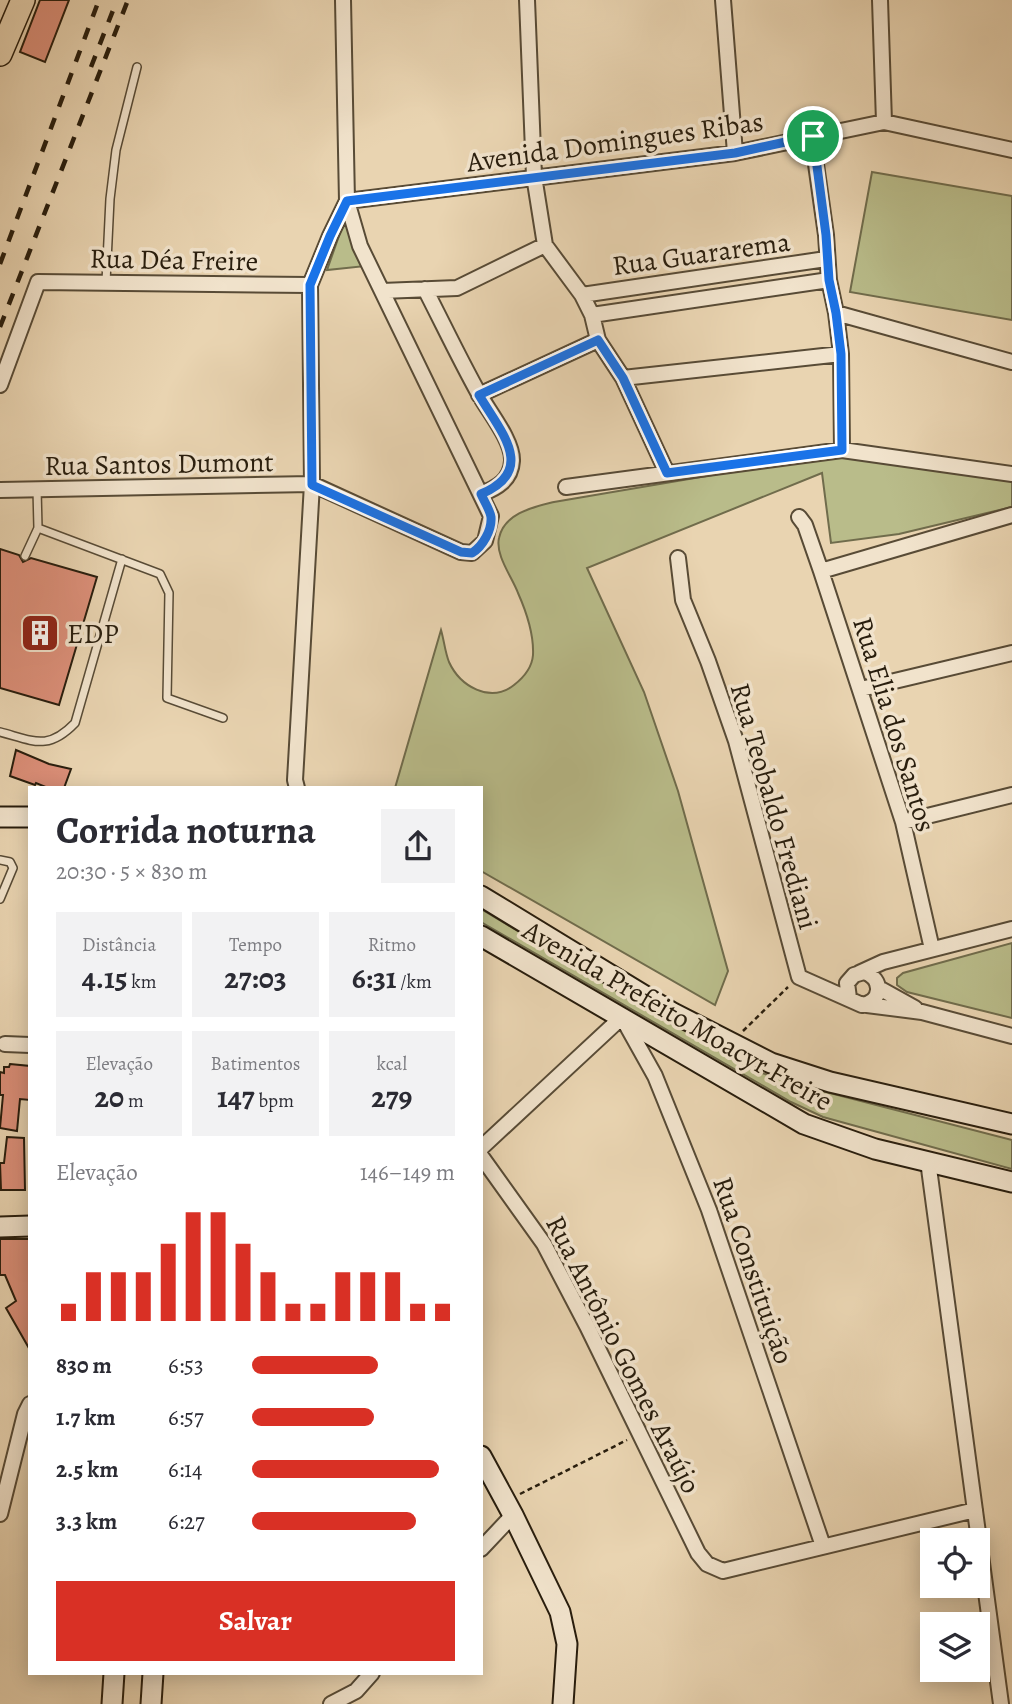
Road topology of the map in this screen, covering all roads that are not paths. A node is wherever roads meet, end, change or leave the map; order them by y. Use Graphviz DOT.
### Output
graph roads {
  1 [pos="344,0"];
  2 [pos="527,0"];
  3 [pos="723,0"];
  4 [pos="880,0"];
  5 [pos="19,3"];
  6 [pos="0,54"];
  7 [pos="137,67"];
  8 [pos="884,122"];
  9 [pos="813,136"];
  10 [pos="1012,150"];
  11 [pos="735,153"];
  12 [pos="534,176"];
  13 [pos="347,201"];
  14 [pos="545,245"];
  15 [pos="827,259"];
  16 [pos="829,280"];
  17 [pos="106,282"];
  18 [pos="310,285"];
  19 [pos="425,289"];
  20 [pos="382,291"];
  21 [pos="582,295"];
  22 [pos="836,313"];
  23 [pos="592,316"];
  24 [pos="598,340"];
  25 [pos="841,354"];
  26 [pos="1012,362"];
  27 [pos="623,378"];
  28 [pos="0,386"];
  29 [pos="479,395"];
  30 [pos="842,450"];
  31 [pos="667,473"];
  32 [pos="1012,474"];
  33 [pos="312,485"];
  34 [pos="566,487"];
  35 [pos="37,489"];
  36 [pos="0,490"];
  37 [pos="481,494"];
  38 [pos="1012,514"];
  39 [pos="799,517"];
  40 [pos="38,528"];
  41 [pos="25,556"];
  42 [pos="678,558"];
  43 [pos="122,559"];
  44 [pos="821,571"];
  45 [pos="1012,653"];
  46 [pos="861,689"];
  47 [pos="223,718"];
  48 [pos="0,732"];
  49 [pos="294,785"];
  50 [pos="1012,795"];
  51 [pos="0,817"];
  52 [pos="28,817"];
  53 [pos="902,822"];
  54 [pos="0,860"];
  55 [pos="483,898"];
  56 [pos="0,899"];
  57 [pos="1012,929"];
  58 [pos="483,937"];
  59 [pos="932,949"];
  60 [pos="898,960"];
  61 [pos="854,976"];
  62 [pos="805,979"];
  63 [pos="878,985"];
  64 [pos="849,998"];
  65 [pos="867,1005"];
  66 [pos="922,1012"];
  67 [pos="622,1017"];
  68 [pos="1012,1036"];
  69 [pos="3,1044"];
  70 [pos="28,1045"];
  71 [pos="1012,1124"];
  72 [pos="483,1146"];
  73 [pos="483,1159"];
  74 [pos="928,1161"];
  75 [pos="1012,1182"];
  76 [pos="28,1226"];
  77 [pos="0,1227"];
  78 [pos="28,1411"];
  79 [pos="483,1459"];
  80 [pos="510,1508"];
  81 [pos="975,1510"];
  82 [pos="0,1514"];
  83 [pos="483,1546"];
  84 [pos="823,1546"];
  85 [pos="114,1675"];
  86 [pos="153,1675"];
  87 [pos="370,1675"];
  88 [pos="113,1704"];
  89 [pos="150,1704"];
  90 [pos="331,1704"];
  91 [pos="562,1704"];
  92 [pos="1001,1704"];
  1 -- 13 [label="street"];
  2 -- 12 [label="street"];
  3 -- 11 [label="street"];
  4 -- 8 [label="street"];
  5 -- 6 [label="main road"];
  7 -- 17 [label="lane"];
  8 -- 9 [label="street, Avenida Domingues Ribas"];
  8 -- 10 [label="street, Avenida Domingues Ribas"];
  9 -- 11 [label="street, Avenida Domingues Ribas"];
  9 -- 15 [label="street"];
  11 -- 12 [label="street, Avenida Domingues Ribas"];
  12 -- 13 [label="street, Avenida Domingues Ribas"];
  12 -- 14 [label="street"];
  13 -- 18 [label="street"];
  13 -- 20 [label="street"];
  14 -- 19 [label="street"];
  14 -- 21 [label="street"];
  15 -- 16 [label="street"];
  15 -- 21 [label="street, Rua Guararema"];
  16 -- 22 [label="street"];
  16 -- 23 [label="street, Rua Guararema"];
  17 -- 18 [label="street, Rua Déa Freire"];
  17 -- 28 [label="street, Rua Déa Freire"];
  18 -- 33 [label="street"];
  19 -- 20 [label="street"];
  19 -- 29 [label="street"];
  20 -- 37 [label="street"];
  21 -- 23 [label="street"];
  22 -- 25 [label="street"];
  22 -- 26 [label="street"];
  23 -- 24 [label="street"];
  24 -- 27 [label="street"];
  24 -- 29 [label="street"];
  25 -- 27 [label="street"];
  25 -- 30 [label="street"];
  27 -- 31 [label="street"];
  29 -- 37 [label="street"];
  30 -- 31 [label="street"];
  30 -- 32 [label="street"];
  31 -- 34 [label="street"];
  33 -- 35 [label="street, Rua Santos Dumont"];
  33 -- 37 [label="street, Rua Santos Dumont"];
  33 -- 49 [label="street"];
  35 -- 36 [label="street, Rua Santos Dumont"];
  35 -- 40 [label="lane"];
  38 -- 44 [label="street"];
  39 -- 44 [label="street, Rua Elia dos Santos"];
  40 -- 41 [label="lane"];
  40 -- 43 [label="lane"];
  42 -- 62 [label="street, Rua Teobaldo Frediani"];
  43 -- 47 [label="lane"];
  43 -- 48 [label="lane"];
  44 -- 46 [label="street, Rua Elia dos Santos"];
  45 -- 46 [label="street"];
  46 -- 53 [label="street, Rua Elia dos Santos"];
  50 -- 53 [label="street"];
  51 -- 52 [label="main road"];
  53 -- 59 [label="street, Rua Elia dos Santos"];
  54 -- 56 [label="lane"];
  55 -- 71 [label="main road, Avenida Prefeito Moacyr Freire"];
  57 -- 59 [label="street"];
  58 -- 67 [label="main road, Avenida Prefeito Moacyr Freire"];
  59 -- 60 [label="street"];
  60 -- 61 [label="street"];
  60 -- 63 [label="street"];
  61 -- 62 [label="street"];
  61 -- 63 [label="street"];
  61 -- 64 [label="street"];
  62 -- 64 [label="street"];
  63 -- 65 [label="street"];
  63 -- 66 [label="street"];
  64 -- 65 [label="street"];
  65 -- 66 [label="street"];
  66 -- 68 [label="street"];
  67 -- 72 [label="street"];
  67 -- 74 [label="main road, Avenida Prefeito Moacyr Freire"];
  67 -- 84 [label="street, Rua Constituição"];
  69 -- 70 [label="street"];
  73 -- 84 [label="street, Rua Antônio Gomes Araújo"];
  74 -- 75 [label="main road, Avenida Prefeito Moacyr Freire"];
  74 -- 81 [label="street"];
  76 -- 77 [label="main road"];
  78 -- 82 [label="street"];
  79 -- 80 [label="main road"];
  80 -- 83 [label="street"];
  80 -- 91 [label="main road"];
  81 -- 84 [label="street"];
  81 -- 92 [label="street"];
  85 -- 88 [label="main road"];
  86 -- 89 [label="main road"];
  87 -- 90 [label="street"];
}
